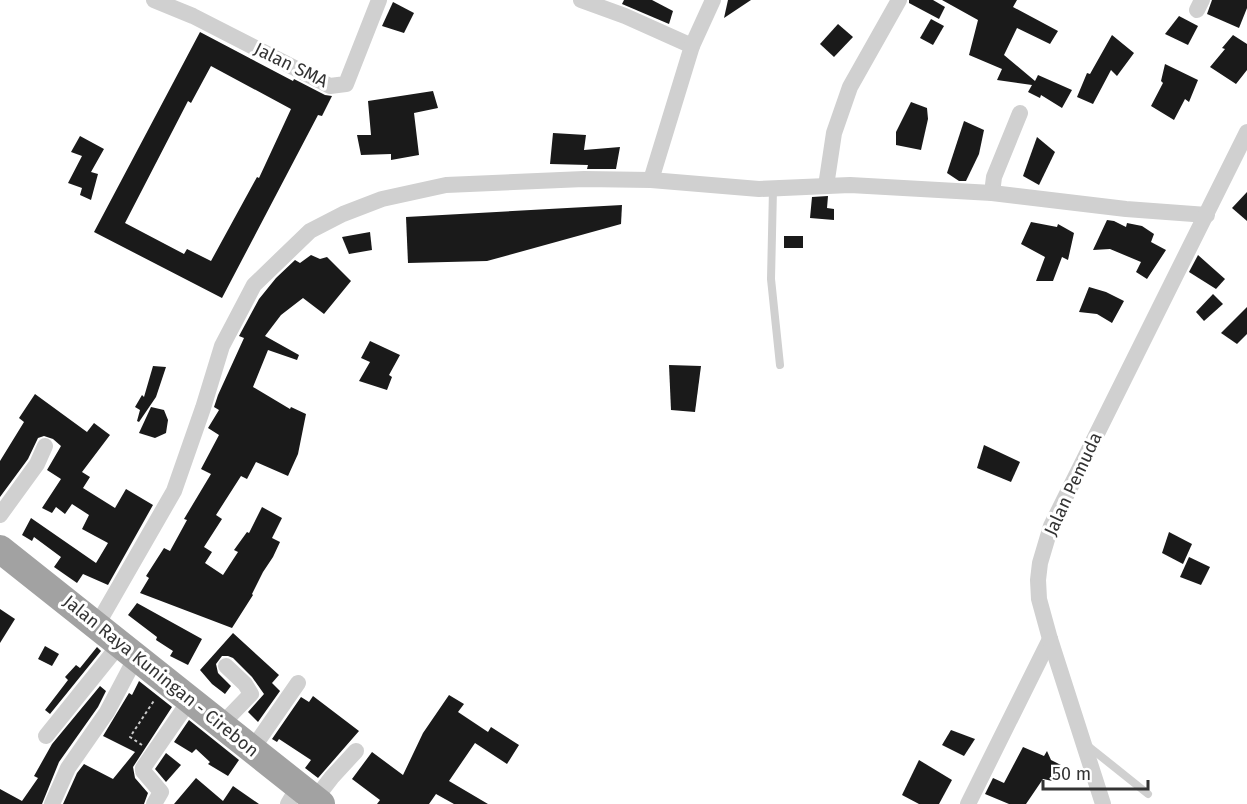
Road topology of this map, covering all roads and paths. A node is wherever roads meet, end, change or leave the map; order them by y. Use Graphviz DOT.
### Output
graph roads {
  1 [pos="154,0"];
  2 [pos="379,0"];
  3 [pos="581,0"];
  4 [pos="713,0"];
  5 [pos="899,0"];
  6 [pos="692,46"];
  7 [pos="1020,113"];
  8 [pos="1247,132"];
  9 [pos="1242,155"];
  10 [pos="651,180"];
  11 [pos="826,186"];
  12 [pos="773,189"];
  13 [pos="992,193"];
  14 [pos="1207,215"];
  15 [pos="780,365"];
  16 [pos="45,446"];
  17 [pos="0,515"];
  18 [pos="0,549"];
  19 [pos="97,625"];
  20 [pos="1050,639"];
  21 [pos="128,651"];
  22 [pos="225,666"];
  23 [pos="298,683"];
  24 [pos="179,692"];
  25 [pos="221,725"];
  26 [pos="46,736"];
  27 [pos="1084,743"];
  28 [pos="140,744"];
  29 [pos="252,748"];
  30 [pos="356,751"];
  31 [pos="1148,794"];
  32 [pos="306,799"];
  33 [pos="52,804"];
  34 [pos="154,804"];
  35 [pos="968,804"];
  36 [pos="1103,804"];
  1 -- 2 [label="street, Jalan SMA"];
  3 -- 6 [label="street"];
  4 -- 6 [label="street"];
  5 -- 11 [label="street"];
  6 -- 10 [label="street"];
  7 -- 13 [label="street"];
  8 -- 9 [label="street, Jalan Pemuda"];
  9 -- 14 [label="street, Jalan Pemuda"];
  10 -- 12 [label="street"];
  10 -- 19 [label="street"];
  11 -- 12 [label="street"];
  11 -- 13 [label="street"];
  12 -- 15 [label="lane"];
  13 -- 14 [label="street"];
  14 -- 20 [label="street, Jalan Pemuda"];
  16 -- 17 [label="street"];
  18 -- 19 [label="highway, Jalan Raya Kuningan - Cirebon"];
  19 -- 21 [label="highway, Jalan Raya Kuningan - Cirebon"];
  20 -- 27 [label="street, Jalan Pemuda"];
  20 -- 35 [label="street"];
  21 -- 24 [label="highway, Jalan Raya Kuningan - Cirebon"];
  21 -- 26 [label="street"];
  21 -- 33 [label="street"];
  22 -- 25 [label="street"];
  23 -- 29 [label="street"];
  24 -- 25 [label="highway, Jalan Raya Kuningan - Cirebon"];
  24 -- 28 [label="path"];
  24 -- 34 [label="street"];
  25 -- 29 [label="highway, Jalan Raya Kuningan - Cirebon"];
  27 -- 31 [label="lane"];
  27 -- 36 [label="street, Jalan Pemuda"];
  29 -- 32 [label="highway, Jalan Raya Kuningan - Cirebon"];
  30 -- 32 [label="street"];
}
